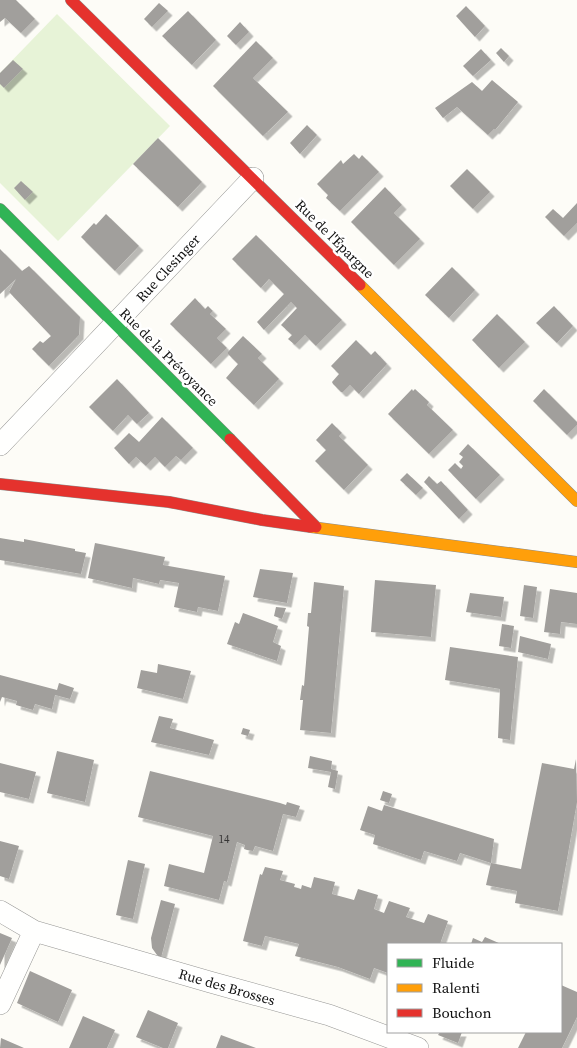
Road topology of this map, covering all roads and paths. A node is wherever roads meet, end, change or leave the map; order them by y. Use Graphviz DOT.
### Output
graph roads {
  1 [pos="70,0"];
  2 [pos="253,178"];
  3 [pos="0,209"];
  4 [pos="116,324"];
  5 [pos="0,445"];
  6 [pos="0,484"];
  7 [pos="577,501"];
  8 [pos="316,527"];
  9 [pos="577,562"];
  10 [pos="0,911"];
  11 [pos="34,931"];
  12 [pos="0,1004"];
  13 [pos="418,1048"];
  1 -- 2 [label="street, Rue de l'Épargne"];
  2 -- 4 [label="street, Rue Clesinger"];
  2 -- 7 [label="street, Rue de l'Épargne"];
  3 -- 4 [label="street, Rue de la Prévoyance"];
  4 -- 5 [label="street, Rue Clesinger"];
  4 -- 8 [label="street, Rue de la Prévoyance"];
  6 -- 8 [label="street"];
  8 -- 9 [label="street"];
  10 -- 11 [label="street, Rue des Brosses"];
  11 -- 12 [label="street"];
  11 -- 13 [label="street, Rue des Brosses"];
}
